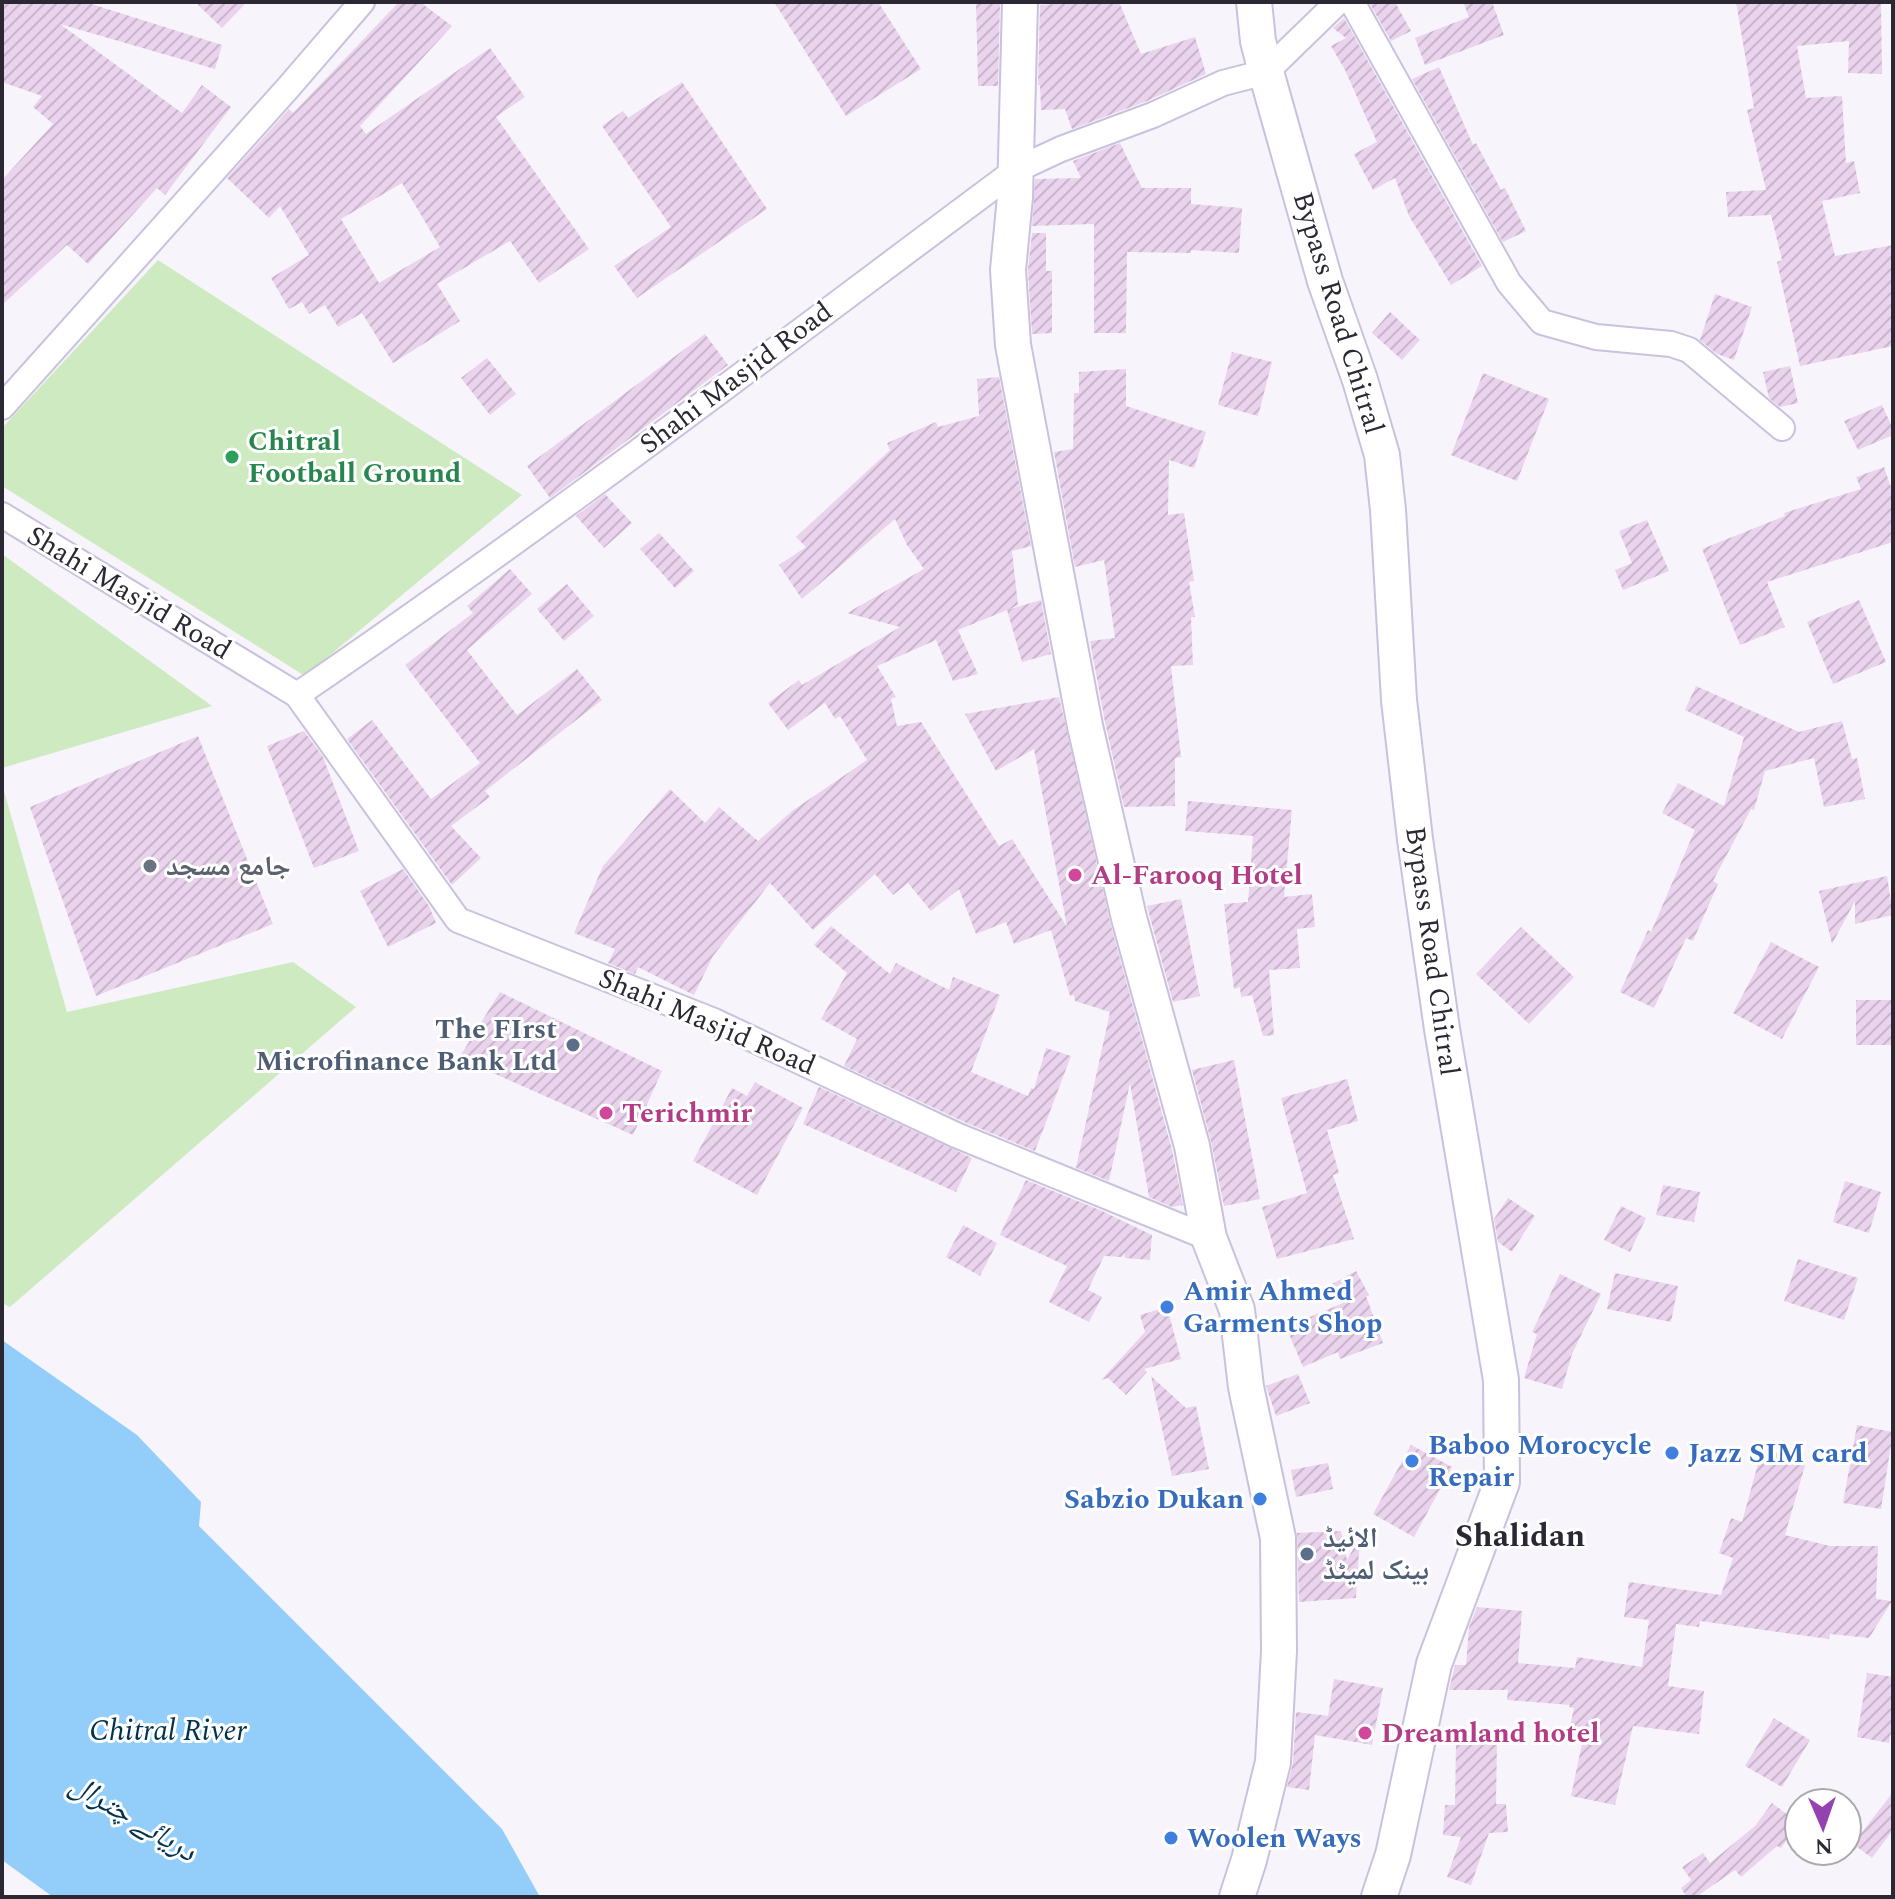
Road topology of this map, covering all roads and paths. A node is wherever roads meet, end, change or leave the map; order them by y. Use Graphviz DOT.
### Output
graph roads {
  1 [pos="362,2"];
  2 [pos="1020,2"];
  3 [pos="1254,2"];
  4 [pos="1338,2"];
  5 [pos="1352,2"];
  6 [pos="1266,72"];
  7 [pos="1016,170"];
  8 [pos="2,407"];
  9 [pos="1782,428"];
  10 [pos="2,515"];
  11 [pos="297,695"];
  12 [pos="1209,1238"];
  13 [pos="1237,1897"];
  14 [pos="1379,1897"];
  1 -- 8 [label="street"];
  2 -- 7 [label="street"];
  3 -- 6 [label="street, Bypass Road Chitral"];
  4 -- 6 [label="street"];
  5 -- 9 [label="street"];
  6 -- 7 [label="street, Shahi Masjid Road"];
  6 -- 14 [label="street, Bypass Road Chitral"];
  7 -- 11 [label="street, Shahi Masjid Road"];
  7 -- 12 [label="street"];
  10 -- 11 [label="street, Shahi Masjid Road"];
  11 -- 12 [label="street, Shahi Masjid Road"];
  12 -- 13 [label="street"];
}
